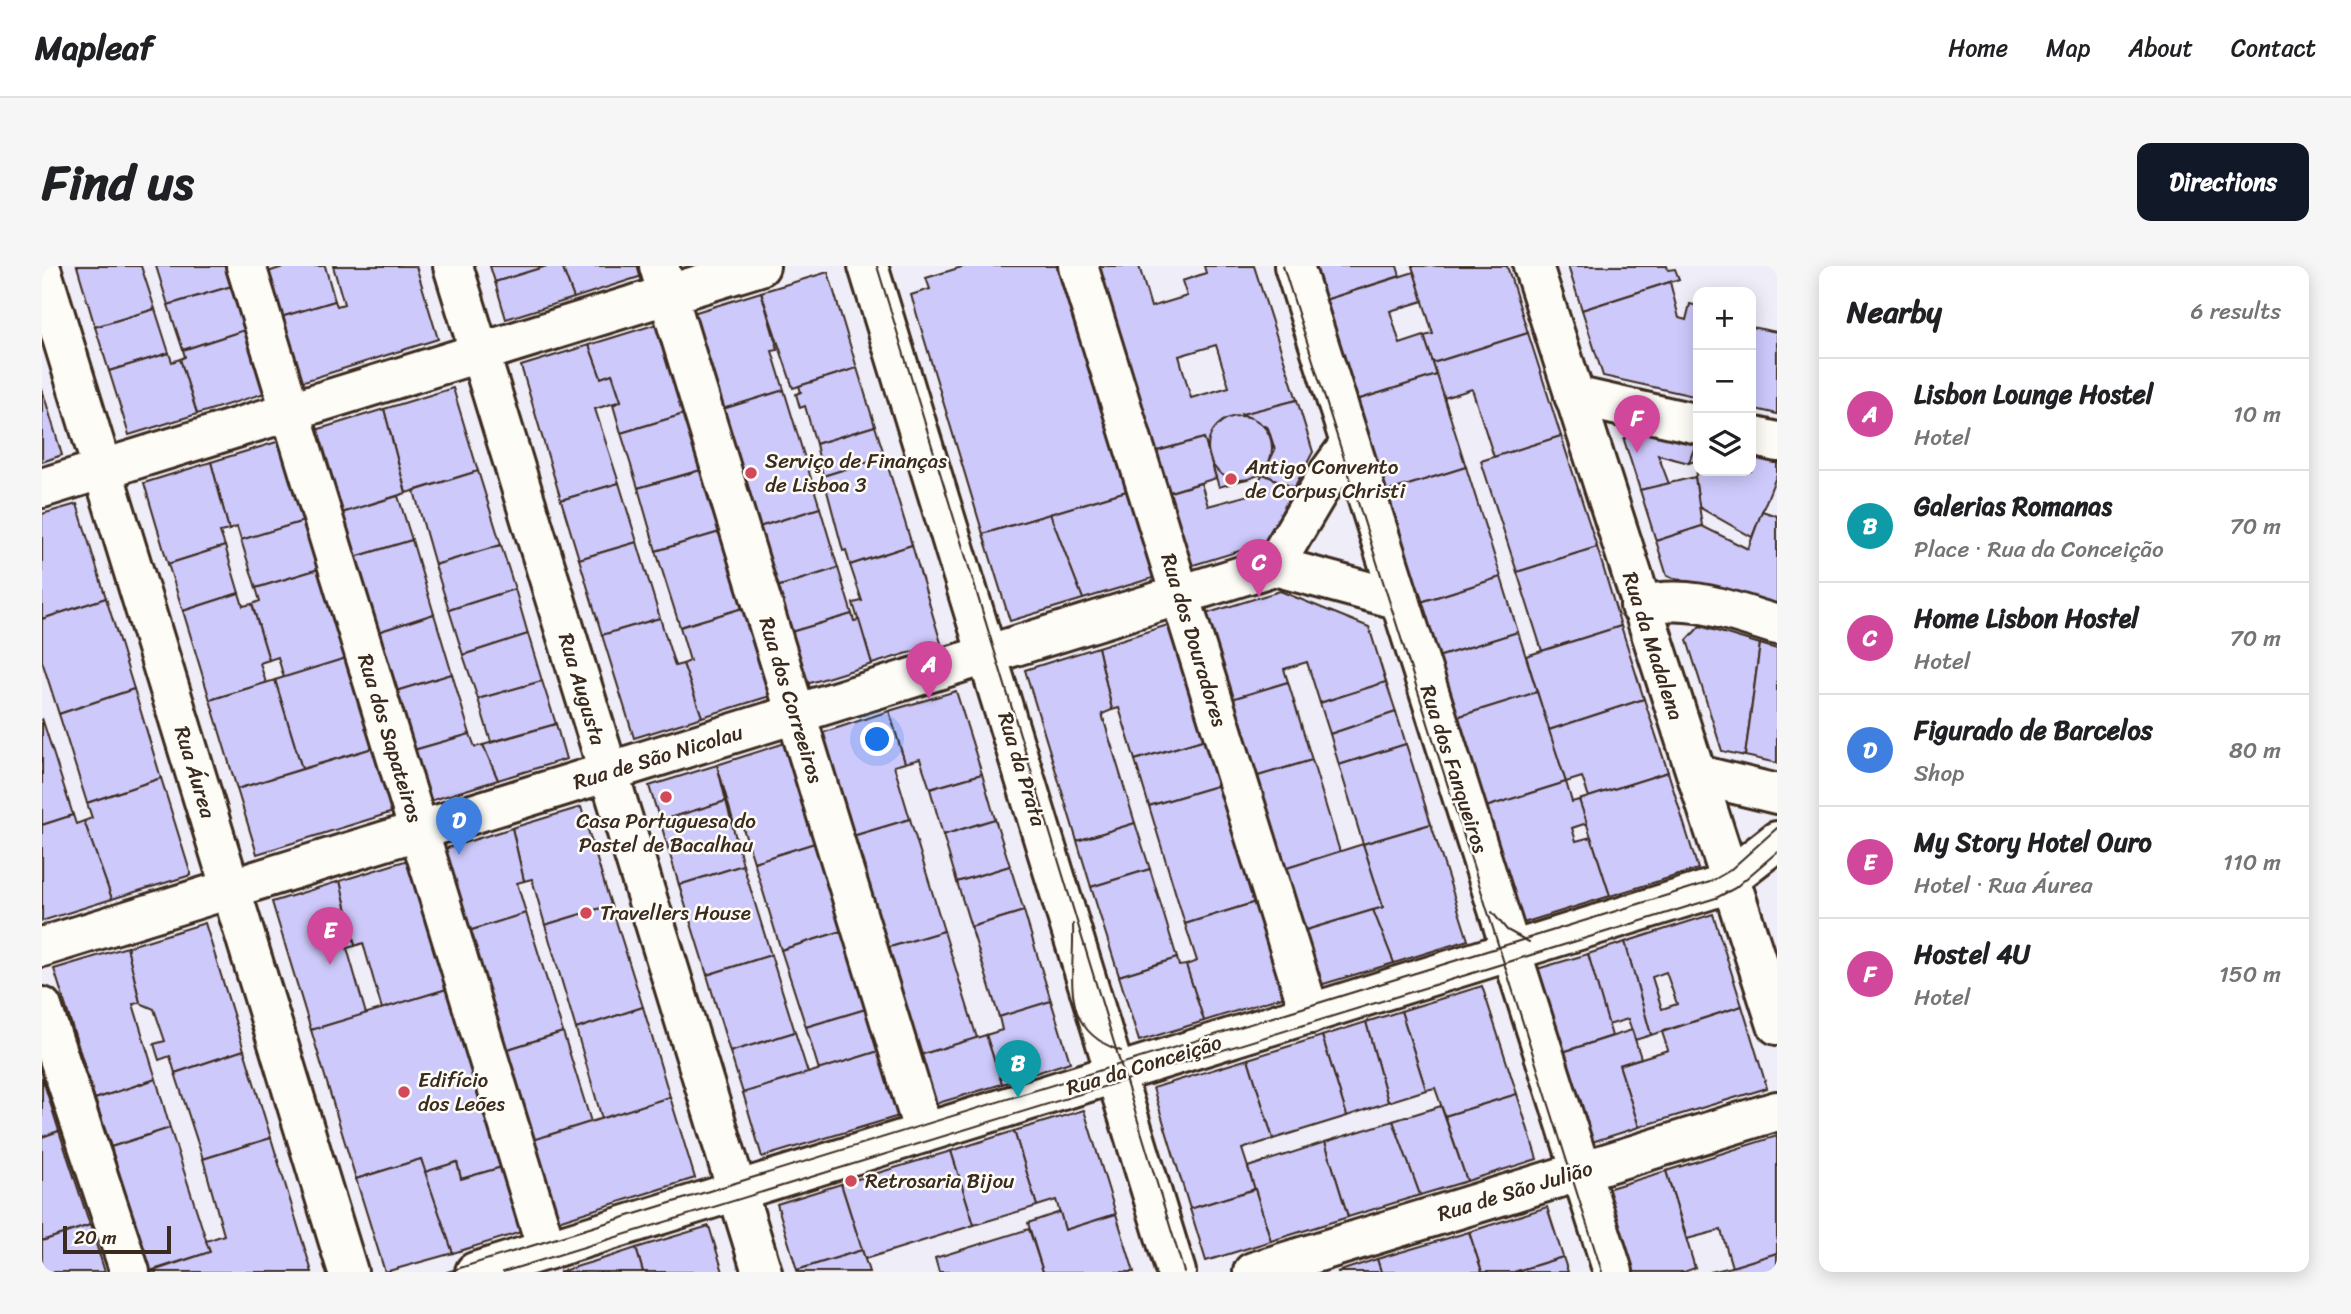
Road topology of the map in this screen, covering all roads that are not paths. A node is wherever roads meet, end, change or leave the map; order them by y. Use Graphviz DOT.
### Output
graph roads {
  1 [pos="246,266"];
  2 [pos="453,266"];
  3 [pos="760,266"];
  4 [pos="868,266"];
  5 [pos="1078,266"];
  6 [pos="1294,266"];
  7 [pos="1533,266"];
  8 [pos="42,272"];
  9 [pos="663,280"];
  10 [pos="479,353"];
  11 [pos="1574,396"];
  12 [pos="290,411"];
  13 [pos="1693,423"];
  14 [pos="1756,437"];
  15 [pos="1777,442"];
  16 [pos="1350,444"];
  17 [pos="103,470"];
  18 [pos="42,488"];
  19 [pos="1274,566"];
  20 [pos="1180,595"];
  21 [pos="1400,600"];
  22 [pos="1640,606"];
  23 [pos="1777,625"];
  24 [pos="987,655"];
  25 [pos="796,714"];
  26 [pos="608,772"];
  27 [pos="1698,775"];
  28 [pos="1777,794"];
  29 [pos="419,830"];
  30 [pos="1777,841"];
  31 [pos="1731,879"];
  32 [pos="230,889"];
  33 [pos="42,947"];
  34 [pos="1512,952"];
  35 [pos="42,1007"];
  36 [pos="1310,1014"];
  37 [pos="1777,1025"];
  38 [pos="1116,1074"];
  39 [pos="1777,1111"];
  40 [pos="924,1133"];
  41 [pos="1581,1171"];
  42 [pos="736,1191"];
  43 [pos="547,1250"];
  44 [pos="130,1272"];
  45 [pos="348,1272"];
  46 [pos="475,1272"];
  47 [pos="762,1272"];
  48 [pos="1176,1272"];
  49 [pos="1253,1272"];
  50 [pos="1613,1272"];
  1 -- 12 [label="street, Rua dos Sapateiros"];
  2 -- 10 [label="street, Rua Augusta"];
  3 -- 9 [label="street"];
  4 -- 24 [label="street, Rua da Prata"];
  5 -- 20 [label="street, Rua dos Douradores"];
  6 -- 16 [label="street, Rua dos Fanqueiros"];
  7 -- 11 [label="street, Rua da Madalena"];
  8 -- 17 [label="street, Rua Áurea"];
  9 -- 10 [label="street"];
  9 -- 25 [label="street, Rua dos Correeiros"];
  10 -- 12 [label="street"];
  10 -- 26 [label="street, Rua Augusta"];
  11 -- 13 [label="street"];
  11 -- 22 [label="street, Rua da Madalena"];
  12 -- 17 [label="street"];
  12 -- 29 [label="street, Rua dos Sapateiros"];
  14 -- 15 [label="street"];
  16 -- 19 [label="street"];
  16 -- 21 [label="street, Rua dos Fanqueiros"];
  17 -- 18 [label="street"];
  17 -- 32 [label="street, Rua Áurea"];
  19 -- 20 [label="street, Rua de São Nicolau"];
  19 -- 21 [label="street"];
  20 -- 24 [label="street, Rua de São Nicolau"];
  20 -- 36 [label="street, Rua dos Douradores"];
  21 -- 34 [label="street, Rua dos Fanqueiros"];
  22 -- 23 [label="street"];
  22 -- 27 [label="street, Rua da Madalena"];
  24 -- 25 [label="street, Rua de São Nicolau"];
  24 -- 38 [label="street, Rua da Prata"];
  25 -- 26 [label="street, Rua de São Nicolau"];
  25 -- 40 [label="street, Rua dos Correeiros"];
  26 -- 29 [label="street, Rua de São Nicolau"];
  26 -- 42 [label="street, Rua Augusta"];
  27 -- 28 [label="street"];
  27 -- 31 [label="street, Rua da Madalena"];
  29 -- 32 [label="street, Rua de São Nicolau"];
  29 -- 43 [label="street, Rua dos Sapateiros"];
  30 -- 31 [label="street, Rua da Conceição"];
  31 -- 34 [label="street, Rua da Conceição"];
  31 -- 37 [label="street, Rua da Madalena"];
  32 -- 33 [label="street, Rua de São Nicolau"];
  32 -- 45 [label="street, Rua Áurea"];
  34 -- 36 [label="street, Rua da Conceição"];
  34 -- 41 [label="street, Rua dos Fanqueiros"];
  35 -- 44 [label="street"];
  36 -- 38 [label="street, Rua da Conceição"];
  38 -- 40 [label="street, Rua da Conceição"];
  38 -- 48 [label="street, Rua da Prata"];
  39 -- 41 [label="street, Rua de São Julião"];
  40 -- 42 [label="street, Rua da Conceição"];
  41 -- 49 [label="street, Rua de São Julião"];
  41 -- 50 [label="street, Rua dos Fanqueiros"];
  42 -- 43 [label="street, Rua da Conceição"];
  42 -- 47 [label="street, Rua Augusta"];
  43 -- 46 [label="street, Rua da Conceição"];
}
